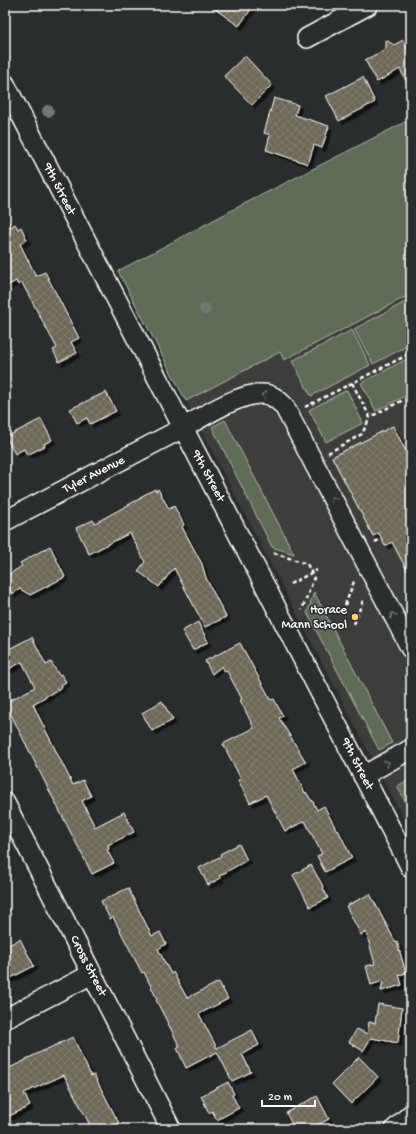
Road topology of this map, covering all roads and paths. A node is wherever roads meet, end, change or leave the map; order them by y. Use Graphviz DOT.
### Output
graph roads {
  1 [pos="368,5"];
  2 [pos="307,38"];
  3 [pos="5,84"];
  4 [pos="411,353"];
  5 [pos="352,383"];
  6 [pos="411,396"];
  7 [pos="303,408"];
  8 [pos="370,417"];
  9 [pos="183,428"];
  10 [pos="326,454"];
  11 [pos="5,521"];
  12 [pos="274,553"];
  13 [pos="317,570"];
  14 [pos="312,573"];
  15 [pos="356,575"];
  16 [pos="290,584"];
  17 [pos="366,594"];
  18 [pos="345,605"];
  19 [pos="302,610"];
  20 [pos="354,624"];
  21 [pos="411,649"];
  22 [pos="411,749"];
  23 [pos="363,776"];
  24 [pos="5,803"];
  25 [pos="411,868"];
  26 [pos="92,974"];
  27 [pos="5,1019"];
  28 [pos="411,1114"];
  29 [pos="171,1129"];
  30 [pos="395,1129"];
  1 -- 2 [label="street"];
  3 -- 9 [label="street, 9th Street"];
  4 -- 5 [label="path"];
  5 -- 7 [label="path"];
  5 -- 8 [label="path"];
  6 -- 8 [label="path"];
  8 -- 10 [label="path"];
  9 -- 11 [label="street, Tyler Avenue"];
  21 -- 9 [label="street, Tyler Avenue, one-way"];
  9 -- 23 [label="street, 9th Street"];
  12 -- 14 [label="path"];
  13 -- 14 [label="path"];
  14 -- 16 [label="path"];
  14 -- 19 [label="path"];
  15 -- 18 [label="path"];
  17 -- 20 [label="path"];
  23 -- 22 [label="street, one-way"];
  23 -- 25 [label="street, 9th Street"];
  24 -- 26 [label="street, Cross Street"];
  26 -- 27 [label="street"];
  26 -- 29 [label="street, Cross Street"];
  28 -- 30 [label="street"];
}
